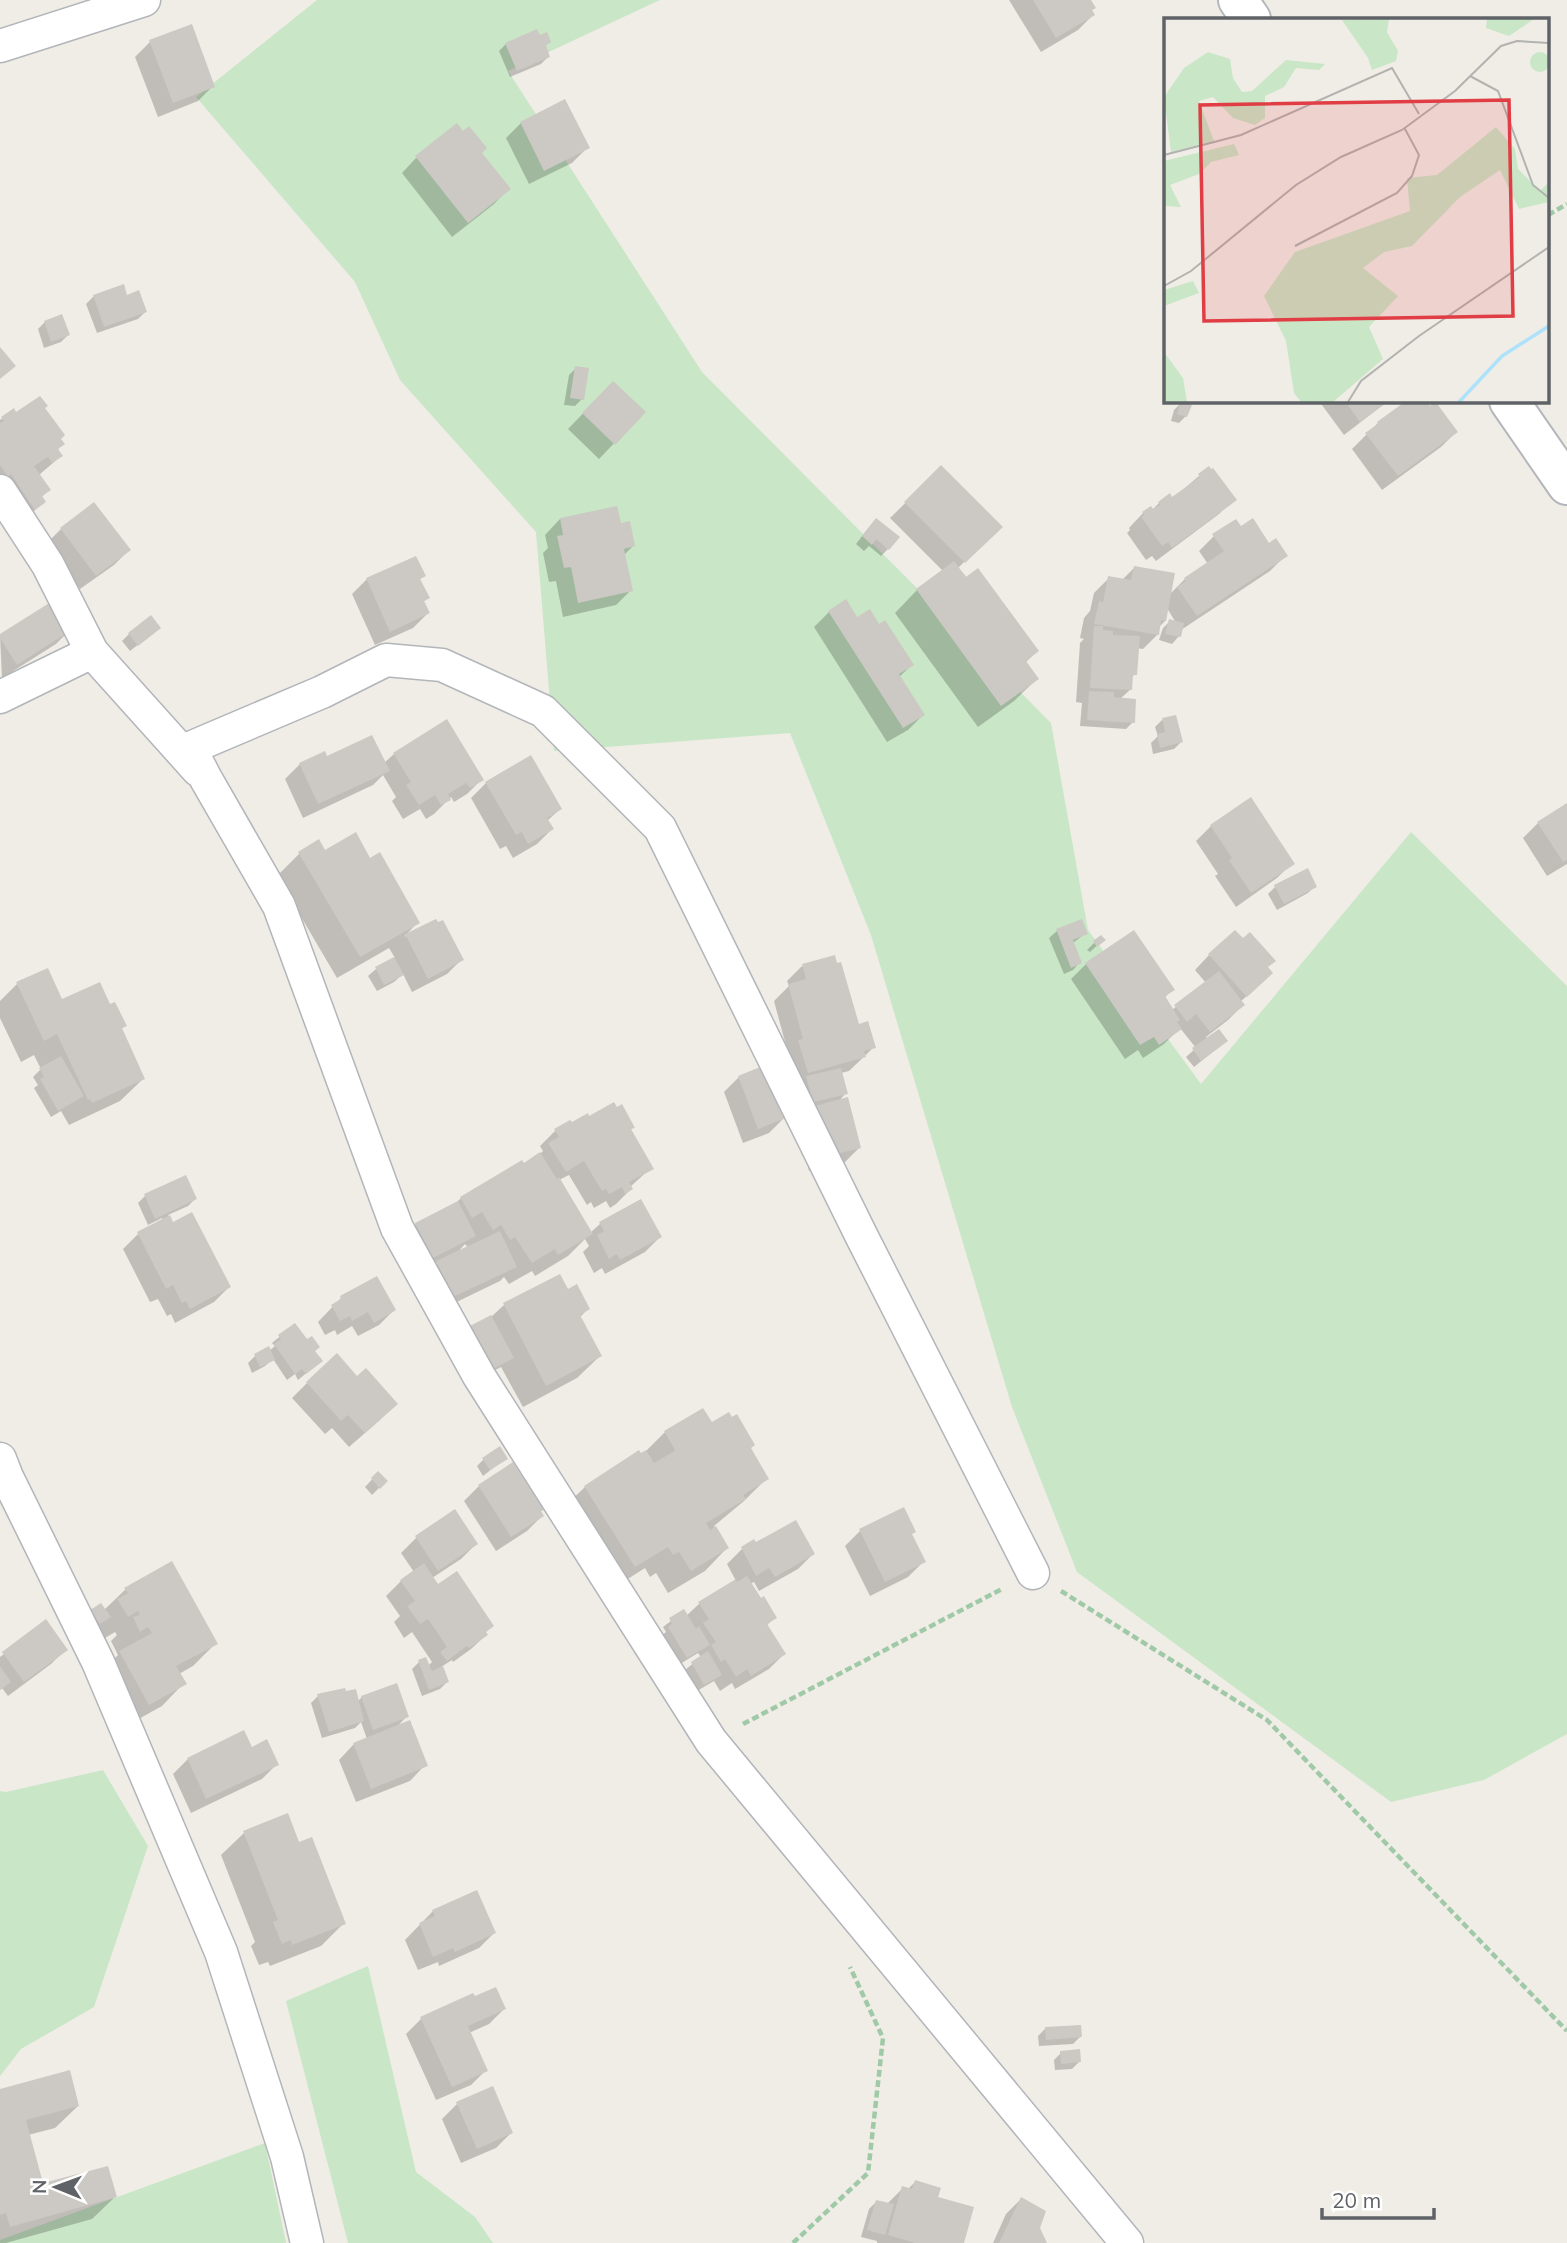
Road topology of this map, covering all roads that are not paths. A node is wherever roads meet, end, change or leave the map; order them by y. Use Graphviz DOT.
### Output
graph roads {
  1 [pos="144,0"];
  2 [pos="1238,0"];
  3 [pos="1250,18"];
  4 [pos="0,46"];
  5 [pos="1510,402"];
  6 [pos="1567,485"];
  7 [pos="0,491"];
  8 [pos="92,653"];
  9 [pos="0,696"];
  10 [pos="205,779"];
  11 [pos="0,1459"];
  12 [pos="1033,1573"];
  13 [pos="307,2243"];
  14 [pos="1127,2243"];
  1 -- 4 [label="street"];
  2 -- 3 [label="main road"];
  5 -- 6 [label="main road"];
  7 -- 8 [label="street"];
  8 -- 9 [label="street"];
  8 -- 10 [label="street"];
  10 -- 12 [label="street"];
  10 -- 14 [label="street"];
  11 -- 13 [label="street"];
}
